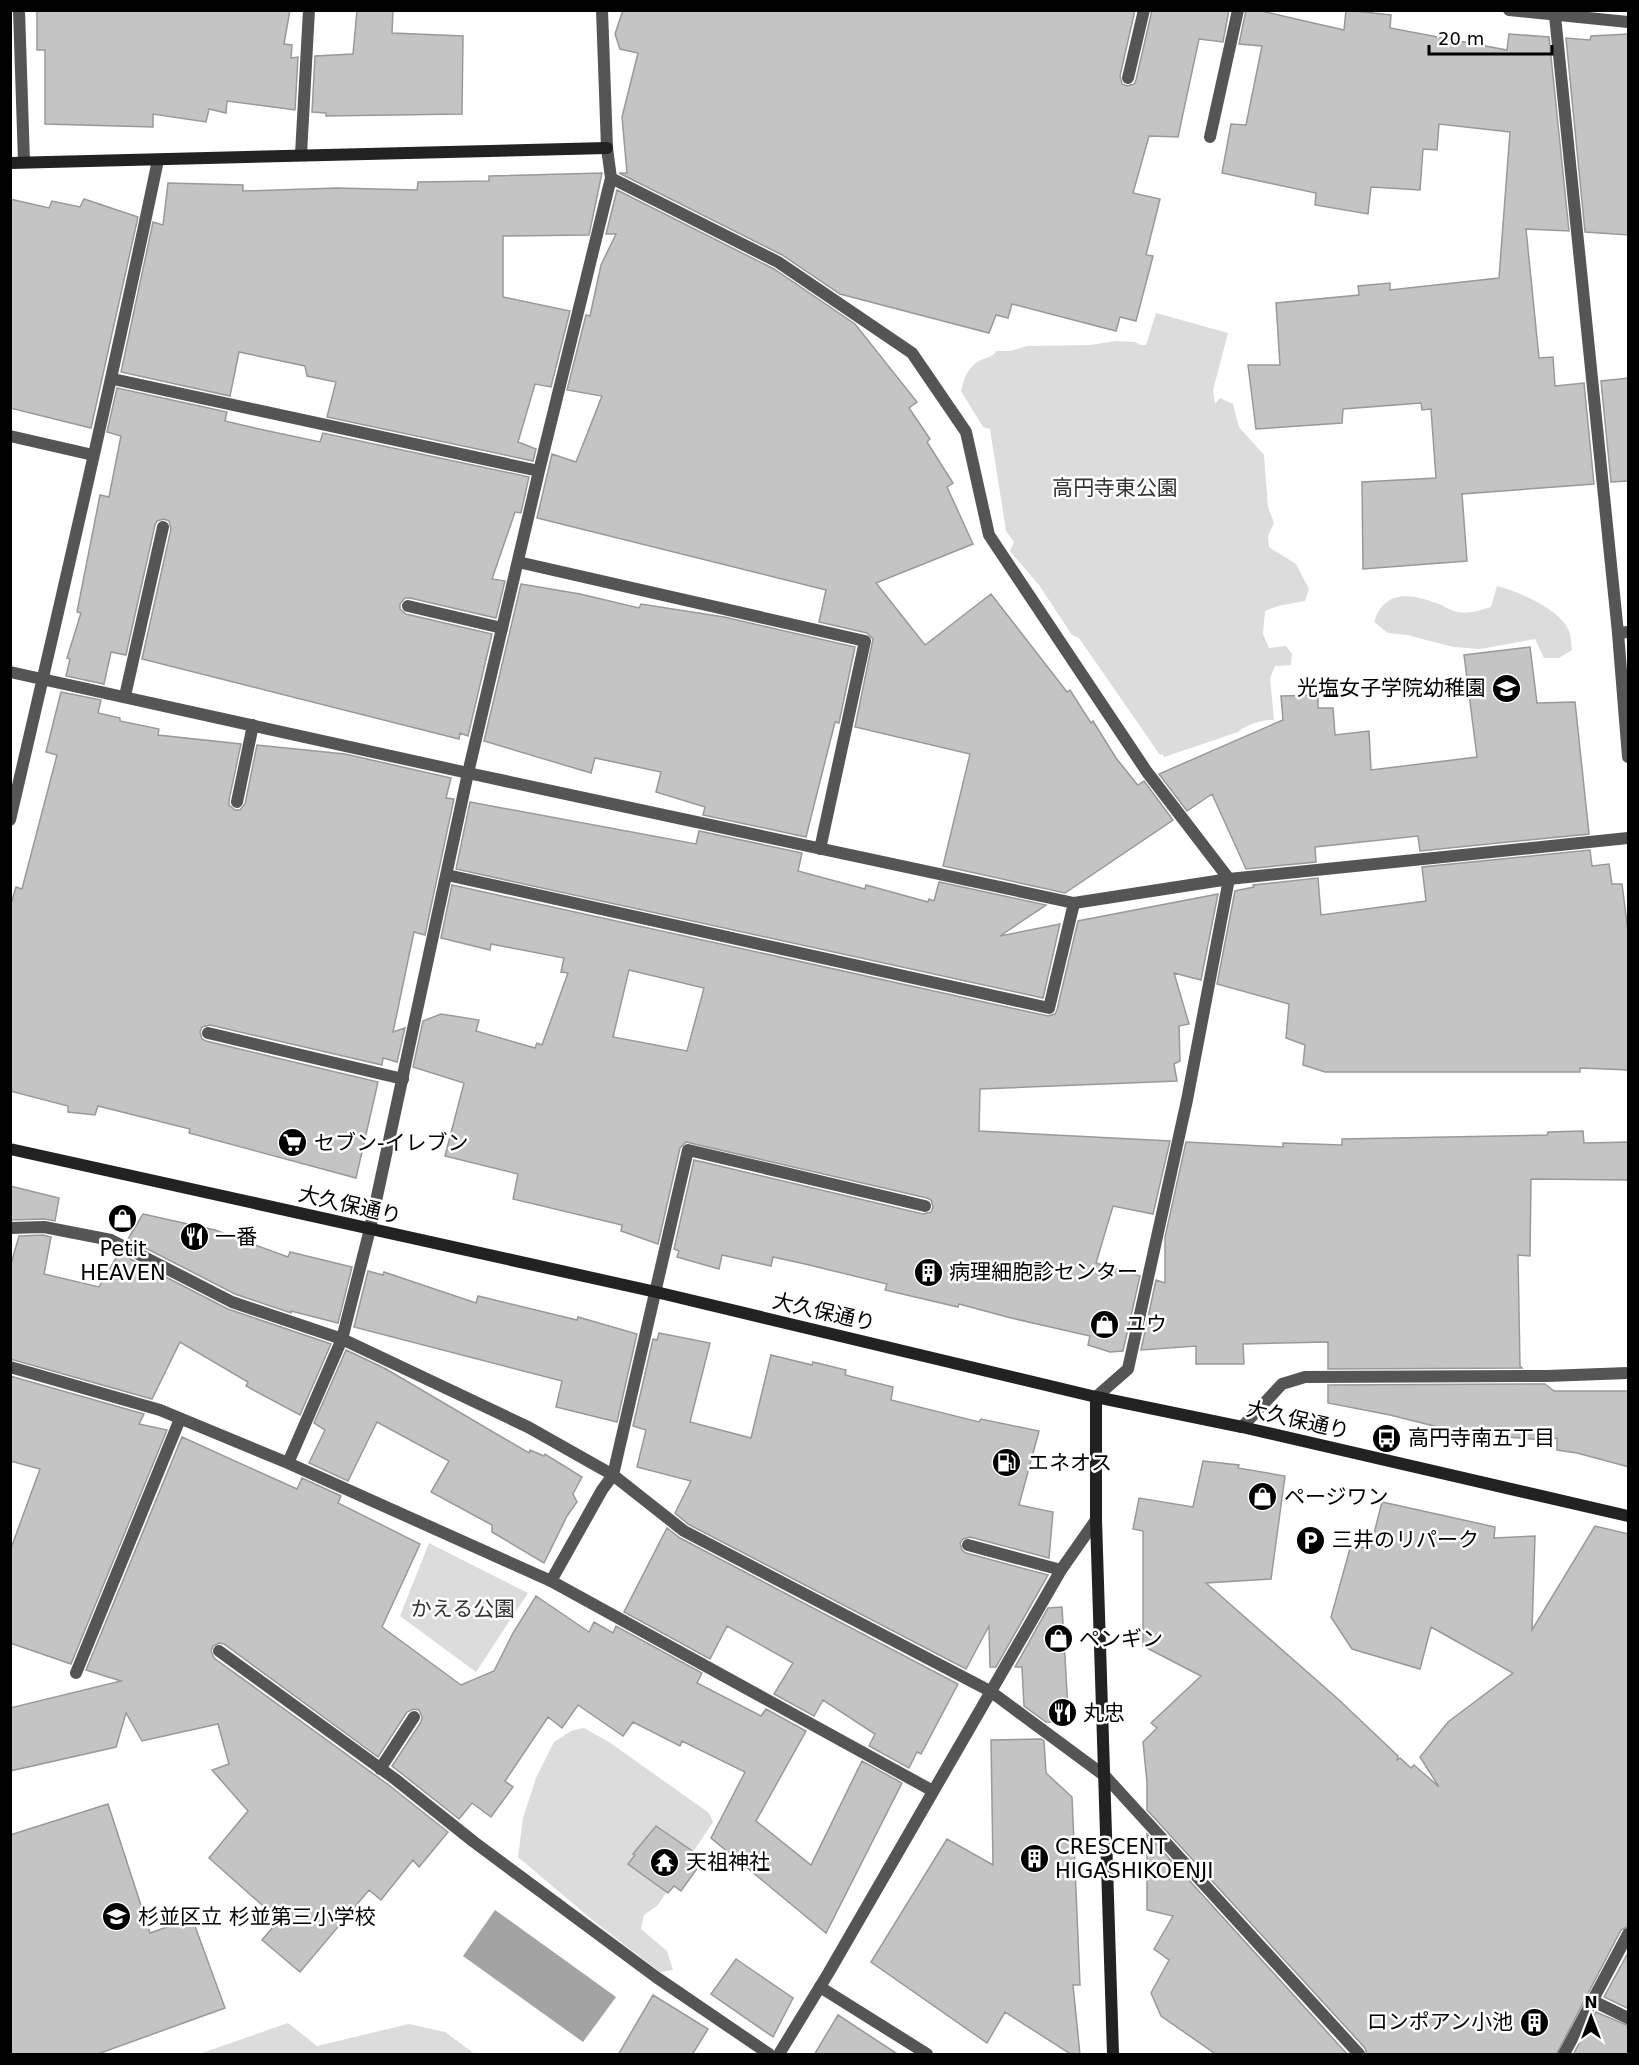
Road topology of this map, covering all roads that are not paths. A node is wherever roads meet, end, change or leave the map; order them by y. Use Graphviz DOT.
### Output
graph roads {
  1 [pos="19,10"];
  2 [pos="309,10"];
  3 [pos="602,10"];
  4 [pos="1144,10"];
  5 [pos="1238,10"];
  6 [pos="1509,10"];
  7 [pos="1555,13"];
  8 [pos="1629,22"];
  9 [pos="1128,78"];
  10 [pos="1210,137"];
  11 [pos="607,148"];
  12 [pos="301,154"];
  13 [pos="158,160"];
  14 [pos="24,162"];
  15 [pos="10,163"];
  16 [pos="611,178"];
  17 [pos="113,379"];
  18 [pos="10,436"];
  19 [pos="93,455"];
  20 [pos="539,471"];
  21 [pos="163,527"];
  22 [pos="518,562"];
  23 [pos="408,606"];
  24 [pos="502,628"];
  25 [pos="1623,633"];
  26 [pos="10,672"];
  27 [pos="43,679"];
  28 [pos="125,696"];
  29 [pos="253,725"];
  30 [pos="1629,757"];
  31 [pos="468,773"];
  32 [pos="237,802"];
  33 [pos="10,820"];
  34 [pos="1629,838"];
  35 [pos="820,849"];
  36 [pos="447,875"];
  37 [pos="1229,879"];
  38 [pos="1074,903"];
  39 [pos="208,1033"];
  40 [pos="402,1079"];
  41 [pos="10,1149"];
  42 [pos="925,1206"];
  43 [pos="10,1228"];
  44 [pos="370,1229"];
  45 [pos="656,1292"];
  46 [pos="342,1339"];
  47 [pos="10,1367"];
  48 [pos="1629,1373"];
  49 [pos="1096,1396"];
  50 [pos="180,1419"];
  51 [pos="1242,1427"];
  52 [pos="288,1463"];
  53 [pos="613,1475"];
  54 [pos="1629,1516"];
  55 [pos="1096,1520"];
  56 [pos="968,1545"];
  57 [pos="1061,1570"];
  58 [pos="550,1581"];
  59 [pos="219,1651"];
  60 [pos="76,1674"];
  61 [pos="990,1691"];
  62 [pos="414,1717"];
  63 [pos="380,1769"];
  64 [pos="1105,1776"];
  65 [pos="933,1791"];
  66 [pos="1629,1934"];
  67 [pos="820,1987"];
  68 [pos="1593,2001"];
  69 [pos="1629,2018"];
  70 [pos="770,2055"];
  71 [pos="779,2055"];
  72 [pos="927,2055"];
  73 [pos="1113,2055"];
  74 [pos="1359,2055"];
  75 [pos="1564,2055"];
  1 -- 14 [label="street"];
  2 -- 12 [label="street"];
  3 -- 11 [label="street"];
  4 -- 9 [label="street"];
  5 -- 10 [label="street"];
  6 -- 7 [label="street"];
  7 -- 8 [label="street"];
  7 -- 25 [label="street"];
  11 -- 12 [label="main road"];
  11 -- 16 [label="street"];
  12 -- 13 [label="main road"];
  13 -- 14 [label="main road"];
  13 -- 17 [label="street"];
  14 -- 15 [label="main road"];
  16 -- 20 [label="street"];
  16 -- 37 [label="street"];
  17 -- 19 [label="street"];
  17 -- 20 [label="street"];
  18 -- 19 [label="street"];
  19 -- 27 [label="street"];
  20 -- 22 [label="street"];
  21 -- 28 [label="street"];
  22 -- 24 [label="street"];
  22 -- 35 [label="street"];
  23 -- 24 [label="street"];
  24 -- 31 [label="street"];
  25 -- 30 [label="street"];
  26 -- 27 [label="street"];
  27 -- 28 [label="street"];
  27 -- 33 [label="street"];
  28 -- 29 [label="street"];
  29 -- 31 [label="street"];
  29 -- 32 [label="street"];
  31 -- 35 [label="street"];
  31 -- 36 [label="street"];
  34 -- 37 [label="street"];
  35 -- 38 [label="street"];
  36 -- 38 [label="street"];
  36 -- 40 [label="street"];
  37 -- 38 [label="street"];
  37 -- 49 [label="street"];
  39 -- 40 [label="street"];
  40 -- 44 [label="street"];
  41 -- 44 [label="main road, 大久保通り"];
  42 -- 45 [label="street"];
  43 -- 46 [label="street"];
  44 -- 45 [label="main road, 大久保通り"];
  44 -- 46 [label="street"];
  45 -- 49 [label="main road, 大久保通り"];
  45 -- 53 [label="street"];
  46 -- 52 [label="street"];
  46 -- 53 [label="street"];
  47 -- 50 [label="street"];
  48 -- 51 [label="street"];
  49 -- 51 [label="main road, 大久保通り"];
  49 -- 55 [label="main road"];
  50 -- 52 [label="street"];
  50 -- 60 [label="street"];
  51 -- 54 [label="main road, 大久保通り"];
  52 -- 58 [label="street"];
  53 -- 58 [label="street"];
  53 -- 61 [label="street"];
  55 -- 57 [label="street"];
  55 -- 64 [label="main road"];
  56 -- 57 [label="street"];
  57 -- 61 [label="street"];
  58 -- 65 [label="street"];
  59 -- 63 [label="street"];
  61 -- 64 [label="street"];
  61 -- 65 [label="street"];
  62 -- 63 [label="street"];
  63 -- 70 [label="street"];
  64 -- 73 [label="main road"];
  64 -- 74 [label="street"];
  65 -- 67 [label="street"];
  66 -- 68 [label="street"];
  67 -- 71 [label="street"];
  67 -- 72 [label="street"];
  68 -- 69 [label="street"];
  68 -- 75 [label="street"];
}
